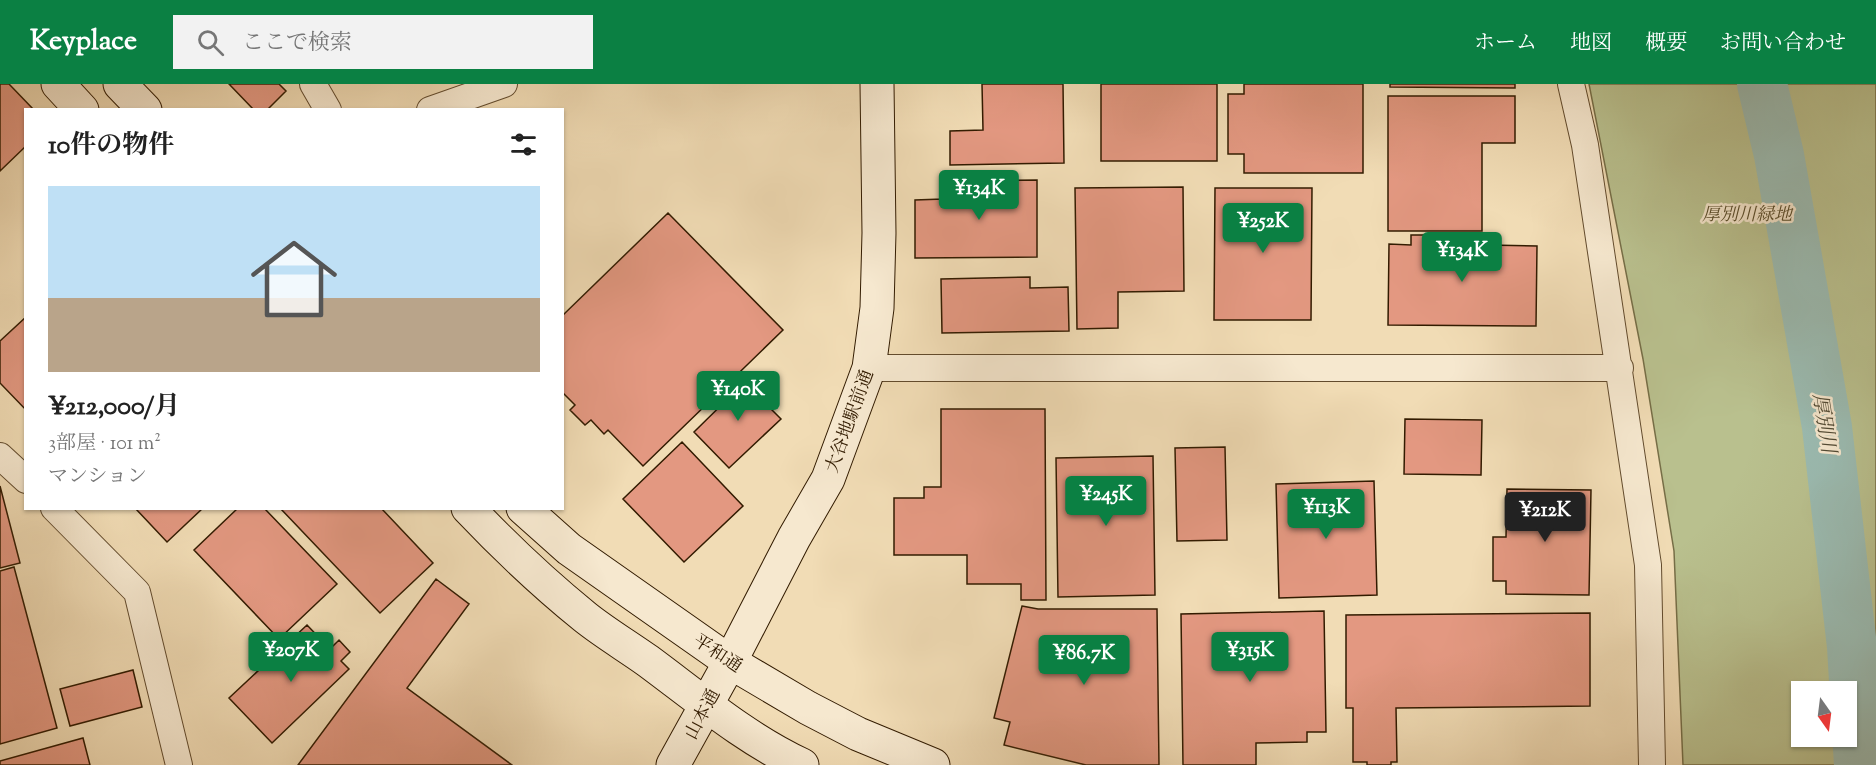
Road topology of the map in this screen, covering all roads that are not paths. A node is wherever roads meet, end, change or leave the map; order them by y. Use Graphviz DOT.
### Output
graph roads {
  1 [pos="58,84"];
  2 [pos="120,84"];
  3 [pos="313,84"];
  4 [pos="504,84"];
  5 [pos="877,84"];
  6 [pos="1571,84"];
  7 [pos="80,108"];
  8 [pos="144,108"];
  9 [pos="327,108"];
  10 [pos="436,108"];
  11 [pos="869,368"];
  12 [pos="1620,368"];
  13 [pos="0,456"];
  14 [pos="24,478"];
  15 [pos="56,510"];
  16 [pos="470,510"];
  17 [pos="525,510"];
  18 [pos="730,662"];
  19 [pos="705,706"];
  20 [pos="179,765"];
  21 [pos="673,765"];
  22 [pos="802,765"];
  23 [pos="933,765"];
  24 [pos="1652,765"];
  1 -- 7 [label="street"];
  2 -- 8 [label="street"];
  3 -- 9 [label="street"];
  4 -- 10 [label="street"];
  5 -- 11 [label="street, 大谷地駅前通"];
  6 -- 12 [label="street"];
  11 -- 12 [label="street"];
  11 -- 18 [label="street, 大谷地駅前通"];
  12 -- 24 [label="street"];
  13 -- 14 [label="street"];
  15 -- 20 [label="street"];
  16 -- 19 [label="street"];
  17 -- 18 [label="street, 平和通"];
  18 -- 19 [label="street, 山本通"];
  18 -- 23 [label="street, 平和通"];
  19 -- 21 [label="street, 山本通"];
  19 -- 22 [label="street"];
}
